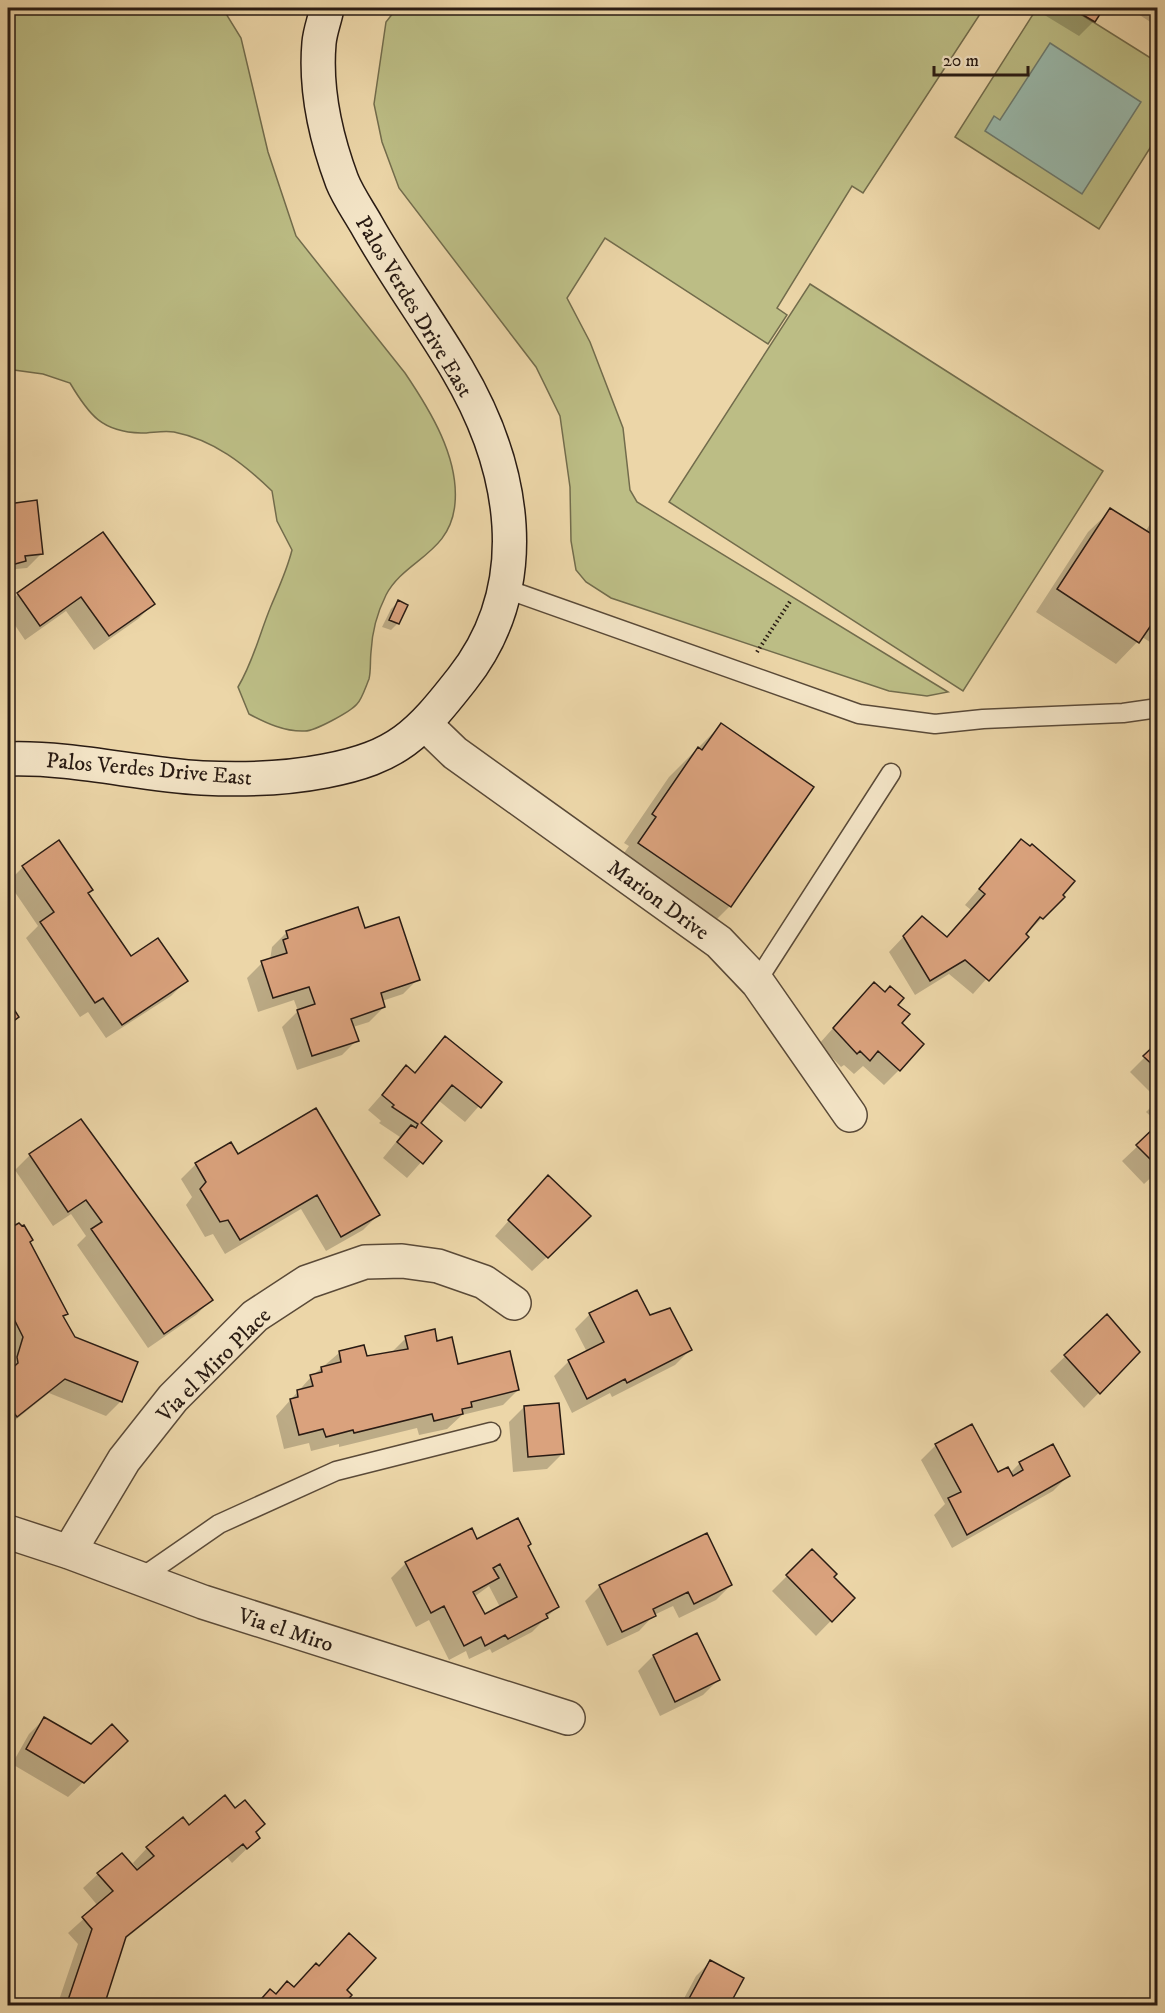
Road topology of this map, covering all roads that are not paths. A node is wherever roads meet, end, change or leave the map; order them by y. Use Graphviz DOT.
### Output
graph roads {
  1 [pos="327,8"];
  2 [pos="506,589"];
  3 [pos="1158,708"];
  4 [pos="426,725"];
  5 [pos="8,759"];
  6 [pos="891,773"];
  7 [pos="757,981"];
  8 [pos="850,1115"];
  9 [pos="514,1303"];
  10 [pos="491,1432"];
  11 [pos="8,1532"];
  12 [pos="69,1552"];
  13 [pos="141,1578"];
  14 [pos="568,1718"];
  1 -- 2 [label="street, Palos Verdes Drive East"];
  2 -- 3 [label="lane"];
  2 -- 4 [label="street, Palos Verdes Drive East"];
  4 -- 5 [label="street, Palos Verdes Drive East"];
  4 -- 7 [label="street, Marion Drive"];
  6 -- 7 [label="lane"];
  7 -- 8 [label="street, Marion Drive"];
  9 -- 12 [label="street, Via el Miro Place"];
  10 -- 13 [label="lane"];
  11 -- 12 [label="street, Via el Miro"];
  12 -- 13 [label="street, Via el Miro"];
  13 -- 14 [label="street, Via el Miro"];
}
